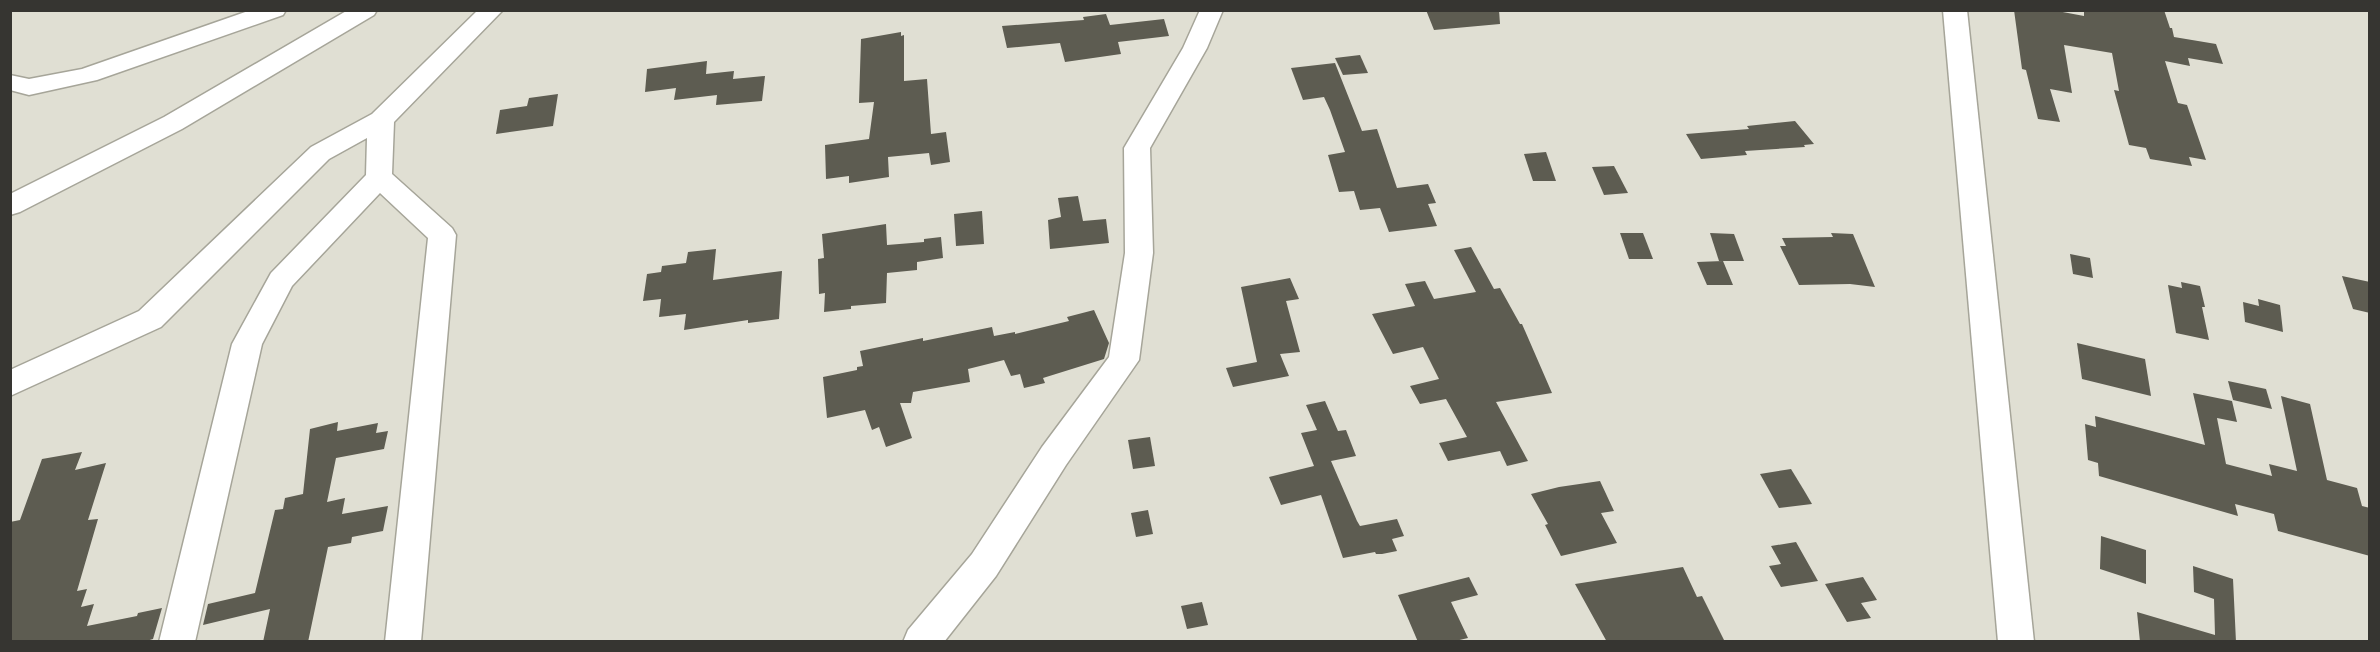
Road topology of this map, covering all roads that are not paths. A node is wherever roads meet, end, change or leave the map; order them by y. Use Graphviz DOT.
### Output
graph roads {
  1 [pos="275,10"];
  2 [pos="366,10"];
  3 [pos="492,10"];
  4 [pos="1212,10"];
  5 [pos="1955,10"];
  6 [pos="10,82"];
  7 [pos="381,120"];
  8 [pos="379,177"];
  9 [pos="10,206"];
  10 [pos="10,384"];
  11 [pos="177,642"];
  12 [pos="403,642"];
  13 [pos="921,642"];
  14 [pos="2016,642"];
  1 -- 6 [label="street"];
  2 -- 9 [label="street"];
  3 -- 7 [label="street"];
  4 -- 13 [label="street"];
  5 -- 14 [label="street"];
  7 -- 8 [label="street"];
  7 -- 10 [label="street"];
  8 -- 11 [label="street"];
  8 -- 12 [label="street"];
}
